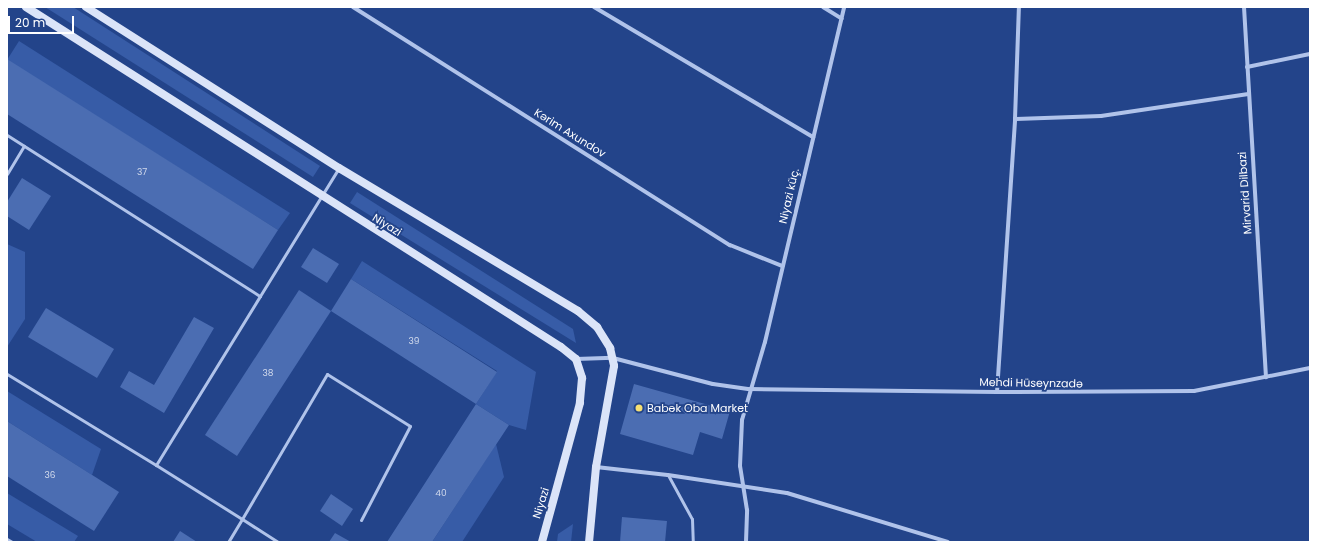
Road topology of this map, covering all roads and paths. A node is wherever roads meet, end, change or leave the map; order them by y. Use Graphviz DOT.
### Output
graph roads {
  1 [pos="26,7"];
  2 [pos="86,7"];
  3 [pos="353,7"];
  4 [pos="594,7"];
  5 [pos="823,7"];
  6 [pos="844,7"];
  7 [pos="1019,7"];
  8 [pos="1244,7"];
  9 [pos="842,19"];
  10 [pos="1310,54"];
  11 [pos="1247,67"];
  12 [pos="1248,94"];
  13 [pos="1015,119"];
  14 [pos="7,135"];
  15 [pos="812,137"];
  16 [pos="24,146"];
  17 [pos="339,168"];
  18 [pos="7,174"];
  19 [pos="322,197"];
  20 [pos="782,266"];
  21 [pos="260,296"];
  22 [pos="613,358"];
  23 [pos="576,359"];
  24 [pos="1310,368"];
  25 [pos="7,374"];
  26 [pos="1266,377"];
  27 [pos="750,388"];
  28 [pos="997,392"];
  29 [pos="156,465"];
  30 [pos="596,467"];
  31 [pos="668,475"];
  32 [pos="744,486"];
  33 [pos="242,519"];
  34 [pos="361,520"];
  35 [pos="7,539"];
  36 [pos="12,542"];
  37 [pos="228,542"];
  38 [pos="278,542"];
  39 [pos="542,542"];
  40 [pos="589,542"];
  41 [pos="693,542"];
  42 [pos="746,542"];
  43 [pos="948,542"];
  1 -- 19 [label="main road, Niyazi"];
  2 -- 17 [label="main road"];
  3 -- 20 [label="street, Kərim Axundov"];
  4 -- 15 [label="street"];
  5 -- 9 [label="street"];
  6 -- 9 [label="street, Niyazi küç."];
  7 -- 13 [label="street"];
  8 -- 11 [label="street, Mirvarid Dilbazi"];
  9 -- 15 [label="street, Niyazi küç."];
  10 -- 11 [label="street"];
  11 -- 12 [label="street, Mirvarid Dilbazi"];
  12 -- 13 [label="street"];
  12 -- 26 [label="street, Mirvarid Dilbazi"];
  13 -- 28 [label="street"];
  14 -- 16 [label="lane"];
  15 -- 20 [label="street, Niyazi küç."];
  16 -- 18 [label="lane"];
  16 -- 21 [label="lane"];
  17 -- 19 [label="lane"];
  17 -- 22 [label="main road"];
  19 -- 21 [label="lane"];
  19 -- 23 [label="main road, Niyazi"];
  20 -- 27 [label="street, Niyazi küç."];
  21 -- 29 [label="lane"];
  22 -- 23 [label="street, Mehdi Hüseynzadə"];
  22 -- 27 [label="street, Mehdi Hüseynzadə"];
  22 -- 30 [label="main road"];
  23 -- 39 [label="main road, Niyazi"];
  24 -- 26 [label="street, Mehdi Hüseynzadə"];
  25 -- 29 [label="lane"];
  26 -- 28 [label="street, Mehdi Hüseynzadə"];
  27 -- 28 [label="street, Mehdi Hüseynzadə"];
  27 -- 32 [label="street, Niyazi küç."];
  29 -- 33 [label="lane"];
  30 -- 31 [label="street"];
  30 -- 40 [label="main road"];
  31 -- 32 [label="street"];
  31 -- 41 [label="lane"];
  32 -- 42 [label="street, Niyazi küç."];
  32 -- 43 [label="street"];
  33 -- 34 [label="lane"];
  33 -- 37 [label="lane"];
  33 -- 38 [label="lane"];
  35 -- 36 [label="lane"];
}
